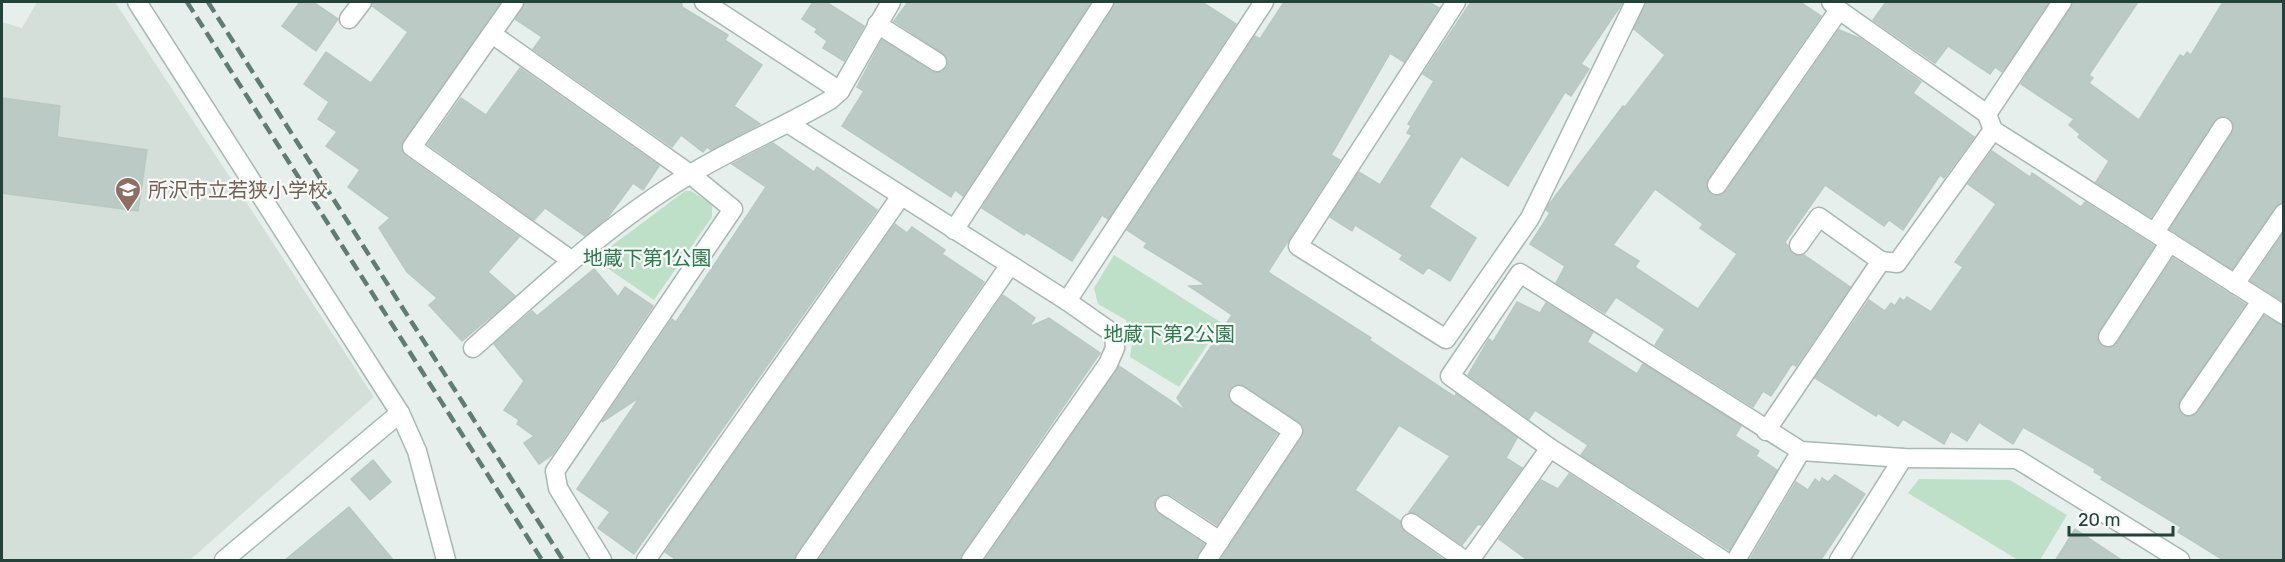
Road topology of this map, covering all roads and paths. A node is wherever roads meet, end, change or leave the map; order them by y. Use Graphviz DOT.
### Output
graph roads {
  1 [pos="137,2"];
  2 [pos="362,2"];
  3 [pos="514,2"];
  4 [pos="704,2"];
  5 [pos="891,2"];
  6 [pos="1104,2"];
  7 [pos="1264,2"];
  8 [pos="1456,2"];
  9 [pos="1635,2"];
  10 [pos="2062,2"];
  11 [pos="1835,6"];
  12 [pos="349,19"];
  13 [pos="877,24"];
  14 [pos="492,34"];
  15 [pos="937,62"];
  16 [pos="840,91"];
  17 [pos="1990,122"];
  18 [pos="789,124"];
  19 [pos="2223,127"];
  20 [pos="690,174"];
  21 [pos="1717,185"];
  22 [pos="901,196"];
  23 [pos="2283,213"];
  24 [pos="954,230"];
  25 [pos="2163,237"];
  26 [pos="1799,245"];
  27 [pos="571,260"];
  28 [pos="1881,261"];
  29 [pos="1010,265"];
  30 [pos="2235,284"];
  31 [pos="1067,301"];
  32 [pos="2261,301"];
  33 [pos="2283,315"];
  34 [pos="2108,337"];
  35 [pos="473,348"];
  36 [pos="1239,395"];
  37 [pos="2189,406"];
  38 [pos="400,413"];
  39 [pos="1766,430"];
  40 [pos="1550,448"];
  41 [pos="1801,451"];
  42 [pos="1903,458"];
  43 [pos="1165,505"];
  44 [pos="1411,523"];
  45 [pos="1220,541"];
  46 [pos="224,561"];
  47 [pos="446,561"];
  48 [pos="602,561"];
  49 [pos="646,561"];
  50 [pos="805,561"];
  51 [pos="971,561"];
  52 [pos="1207,561"];
  53 [pos="1464,561"];
  54 [pos="1470,561"];
  55 [pos="1723,561"];
  56 [pos="1736,561"];
  57 [pos="1839,561"];
  58 [pos="2180,561"];
  1 -- 38 [label="street"];
  2 -- 12 [label="street"];
  3 -- 14 [label="street"];
  4 -- 16 [label="street"];
  5 -- 13 [label="street"];
  6 -- 24 [label="street"];
  7 -- 31 [label="street"];
  8 -- 9 [label="street"];
  10 -- 17 [label="street"];
  11 -- 17 [label="street"];
  11 -- 21 [label="street"];
  13 -- 15 [label="street"];
  13 -- 16 [label="street"];
  14 -- 20 [label="street"];
  14 -- 27 [label="street"];
  16 -- 18 [label="street"];
  17 -- 25 [label="street"];
  17 -- 28 [label="street"];
  18 -- 20 [label="street"];
  18 -- 22 [label="street"];
  19 -- 25 [label="street"];
  20 -- 27 [label="street"];
  20 -- 48 [label="street"];
  22 -- 24 [label="street"];
  22 -- 49 [label="street"];
  23 -- 30 [label="street"];
  24 -- 29 [label="street"];
  25 -- 30 [label="street"];
  25 -- 34 [label="street"];
  26 -- 28 [label="street"];
  27 -- 35 [label="street"];
  28 -- 39 [label="street"];
  29 -- 31 [label="street"];
  29 -- 50 [label="street"];
  30 -- 32 [label="street"];
  31 -- 51 [label="street"];
  32 -- 33 [label="street"];
  32 -- 37 [label="street"];
  36 -- 45 [label="street"];
  38 -- 46 [label="street"];
  38 -- 47 [label="street"];
  39 -- 40 [label="street"];
  39 -- 41 [label="street"];
  40 -- 54 [label="street"];
  40 -- 55 [label="street"];
  41 -- 42 [label="street"];
  41 -- 56 [label="street"];
  42 -- 57 [label="street"];
  42 -- 58 [label="street"];
  43 -- 45 [label="street"];
  44 -- 53 [label="street"];
  45 -- 52 [label="street"];
}
